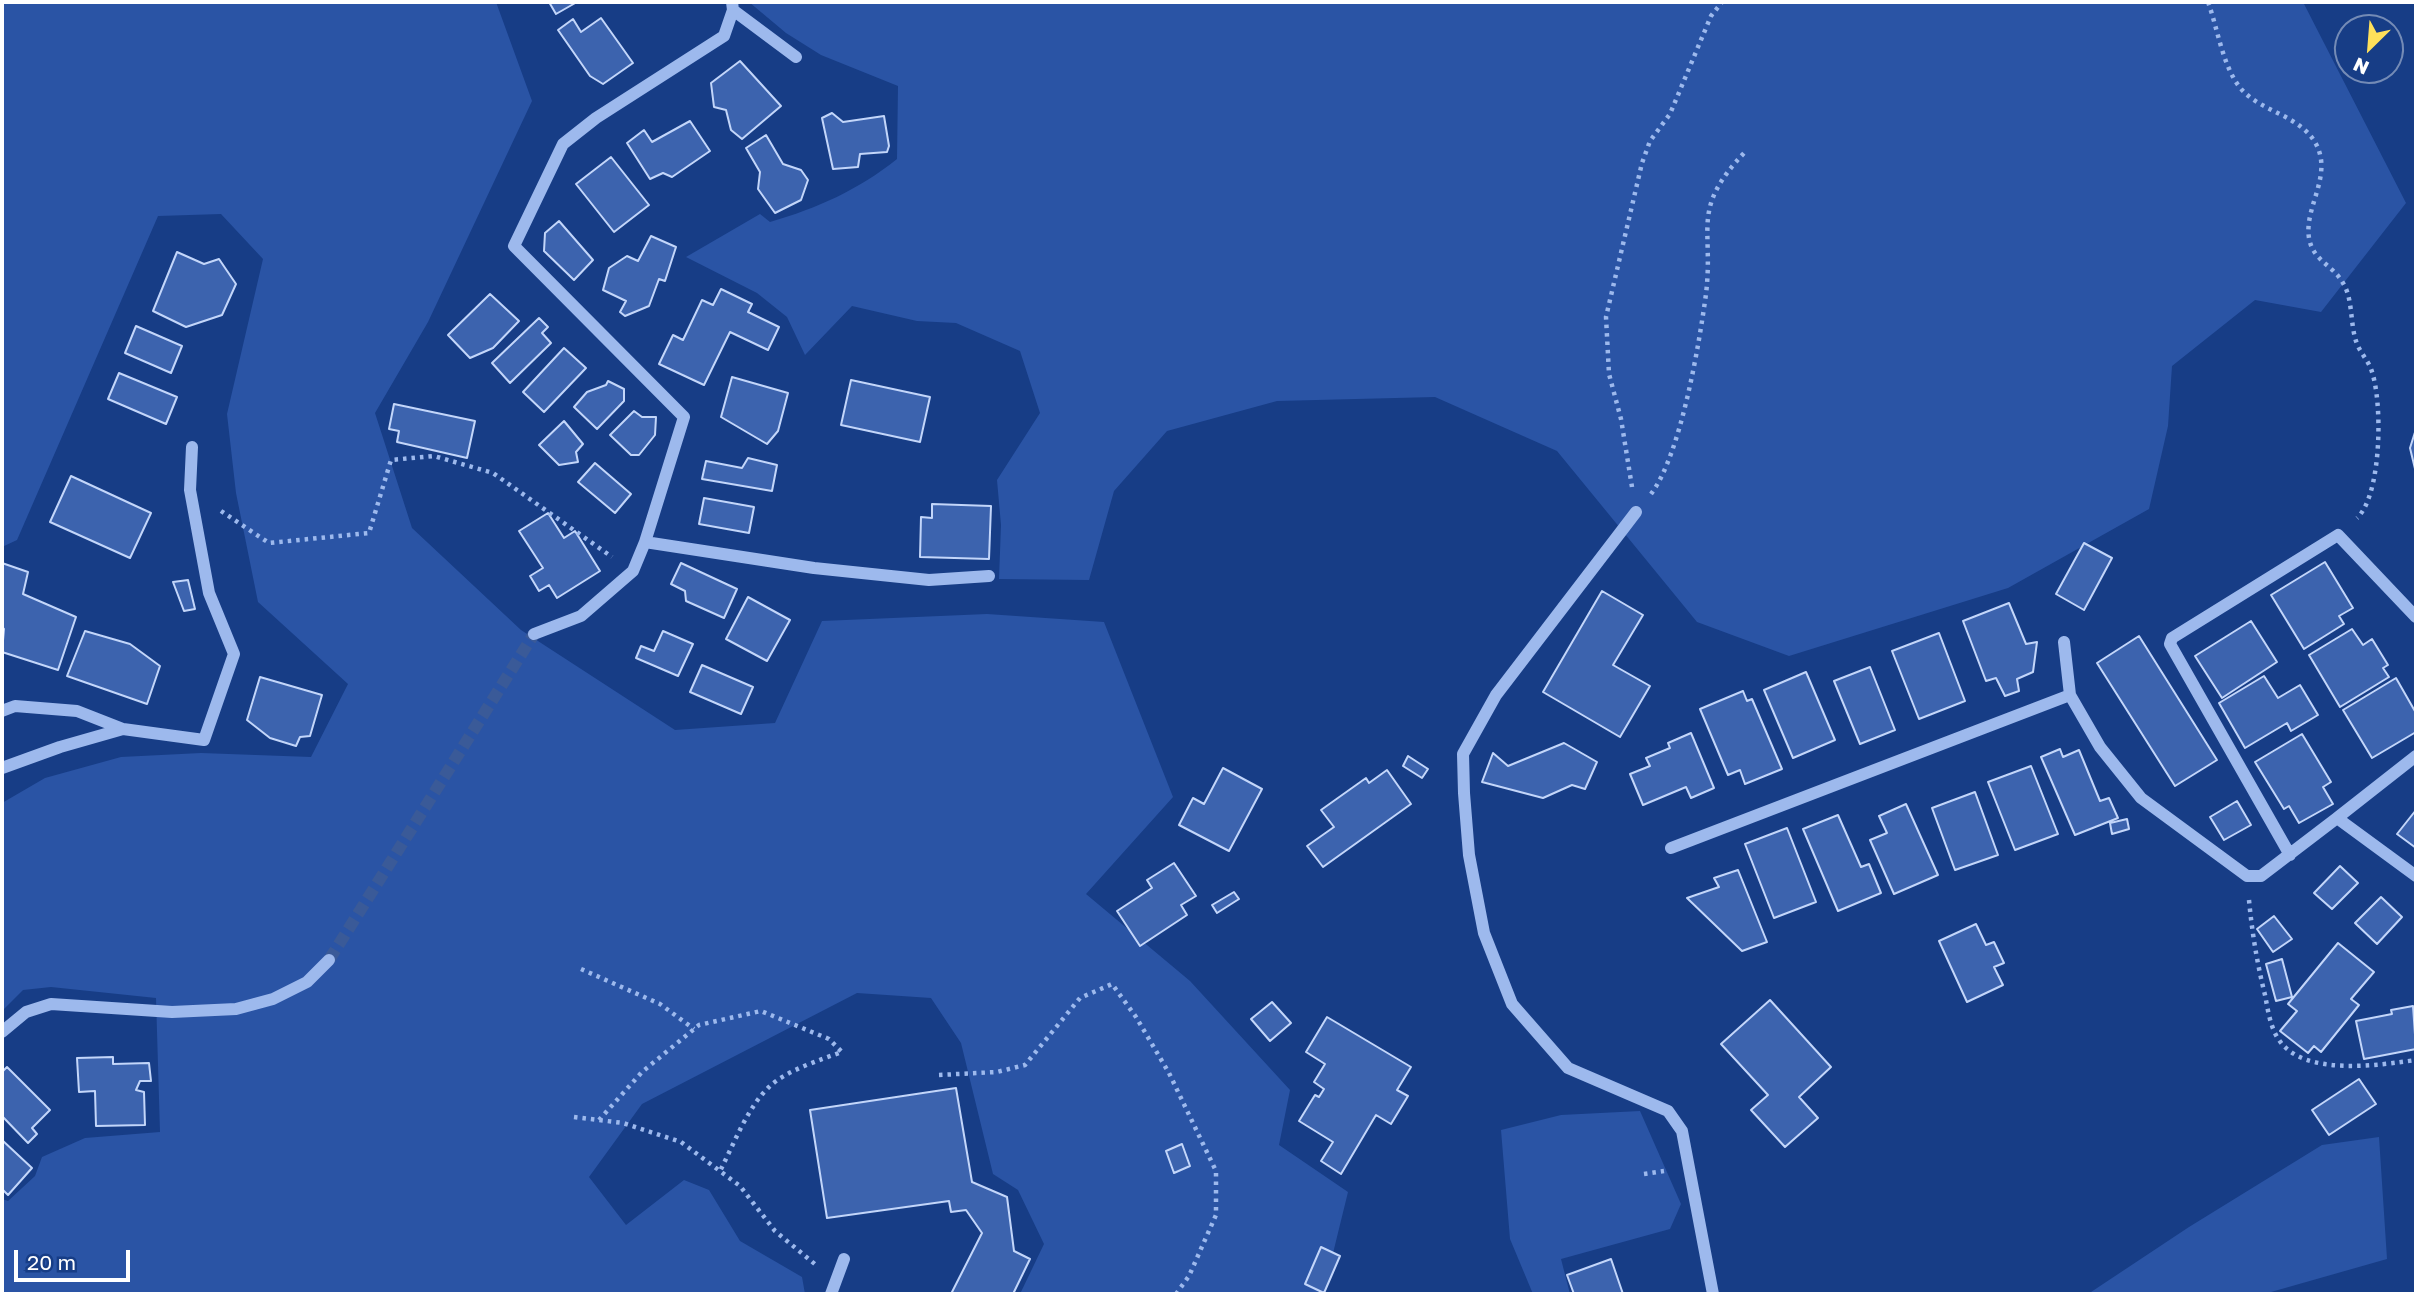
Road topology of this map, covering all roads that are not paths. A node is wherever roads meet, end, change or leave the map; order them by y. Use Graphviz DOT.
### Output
graph roads {
  1 [pos="733,6"];
  2 [pos="796,57"];
  3 [pos="192,447"];
  4 [pos="1636,512"];
  5 [pos="645,542"];
  6 [pos="989,576"];
  7 [pos="2416,617"];
  8 [pos="534,634"];
  9 [pos="2064,642"];
  10 [pos="2070,695"];
  11 [pos="2,711"];
  12 [pos="123,729"];
  13 [pos="2416,756"];
  14 [pos="2,768"];
  15 [pos="2337,818"];
  16 [pos="1671,849"];
  17 [pos="2290,855"];
  18 [pos="2416,876"];
  19 [pos="329,960"];
  20 [pos="2,1032"];
  21 [pos="844,1259"];
  22 [pos="831,1294"];
  23 [pos="1713,1294"];
  1 -- 2 [label="street"];
  1 -- 5 [label="street"];
  3 -- 12 [label="street"];
  4 -- 23 [label="street"];
  5 -- 6 [label="street"];
  5 -- 8 [label="street"];
  7 -- 17 [label="street"];
  9 -- 10 [label="street"];
  10 -- 16 [label="street"];
  10 -- 17 [label="street"];
  11 -- 12 [label="street"];
  12 -- 14 [label="street"];
  13 -- 15 [label="street"];
  15 -- 17 [label="street"];
  15 -- 18 [label="street"];
  19 -- 20 [label="street"];
  21 -- 22 [label="street"];
}
